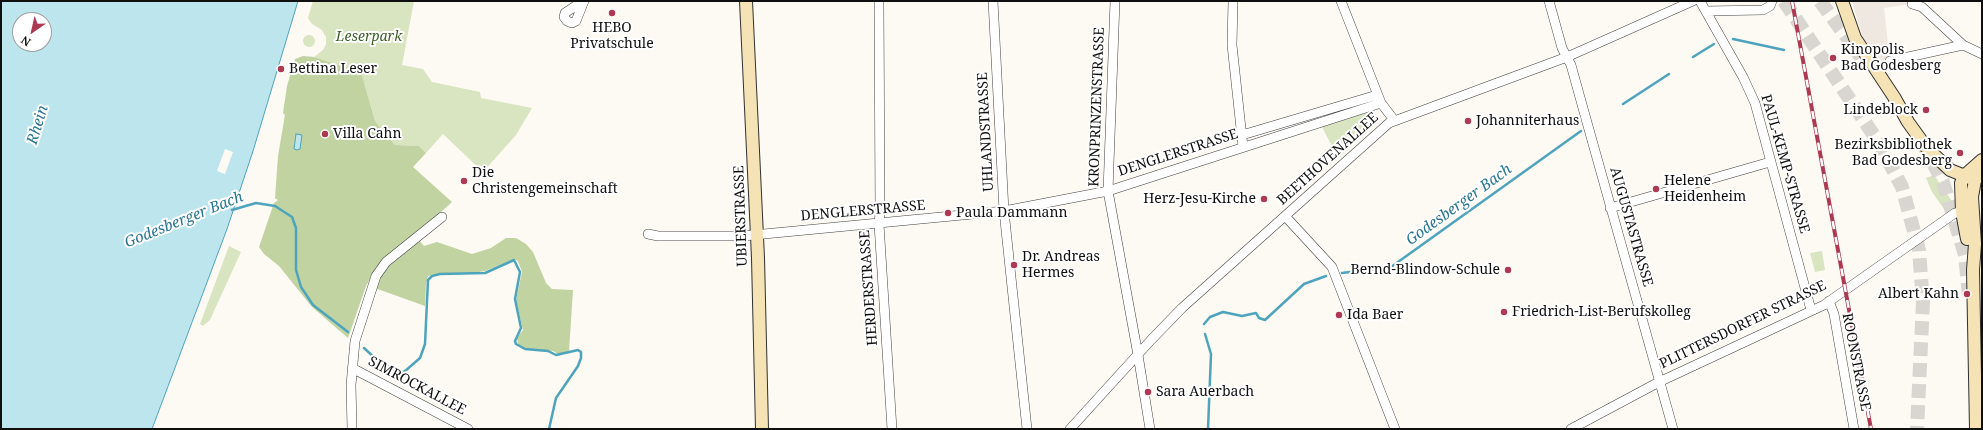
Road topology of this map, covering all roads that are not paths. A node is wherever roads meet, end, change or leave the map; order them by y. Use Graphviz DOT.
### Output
graph roads {
  1 [pos="746,1"];
  2 [pos="879,1"];
  3 [pos="994,1"];
  4 [pos="1116,1"];
  5 [pos="1233,1"];
  6 [pos="1341,1"];
  7 [pos="1549,1"];
  8 [pos="1693,1"];
  9 [pos="1700,1"];
  10 [pos="1772,1"];
  11 [pos="1842,1"];
  12 [pos="1912,4"];
  13 [pos="1706,11"];
  14 [pos="1963,45"];
  15 [pos="1982,54"];
  16 [pos="1567,57"];
  17 [pos="1890,61"];
  18 [pos="1379,99"];
  19 [pos="1305,115"];
  20 [pos="1394,120"];
  21 [pos="1309,126"];
  22 [pos="1242,135"];
  23 [pos="1243,146"];
  24 [pos="1982,160"];
  25 [pos="1770,162"];
  26 [pos="1974,176"];
  27 [pos="1108,191"];
  28 [pos="1610,208"];
  29 [pos="1004,211"];
  30 [pos="1962,212"];
  31 [pos="1285,216"];
  32 [pos="442,217"];
  33 [pos="879,224"];
  34 [pos="648,234"];
  35 [pos="757,235"];
  36 [pos="1973,270"];
  37 [pos="1829,301"];
  38 [pos="1811,310"];
  39 [pos="1138,355"];
  40 [pos="352,368"];
  41 [pos="1659,382"];
  42 [pos="352,429"];
  43 [pos="468,429"];
  44 [pos="762,429"];
  45 [pos="892,429"];
  46 [pos="1027,429"];
  47 [pos="1070,429"];
  48 [pos="1150,429"];
  49 [pos="1395,429"];
  50 [pos="1571,429"];
  51 [pos="1673,429"];
  52 [pos="1854,429"];
  53 [pos="1976,429"];
  1 -- 35 [label="main road, UBIERSTRASSE"];
  2 -- 33 [label="street, HERDERSTRASSE"];
  3 -- 29 [label="street, UHLANDSTRASSE"];
  4 -- 27 [label="street, KRONPRINZENSTRASSE"];
  5 -- 22 [label="street"];
  6 -- 18 [label="street"];
  7 -- 16 [label="street, AUGUSTASTRASSE"];
  8 -- 16 [label="street, BEETHOVENALLEE"];
  9 -- 13 [label="street, PAUL-KEMP-STRASSE"];
  10 -- 13 [label="street"];
  11 -- 26 [label="main road"];
  12 -- 14 [label="street"];
  13 -- 25 [label="street, PAUL-KEMP-STRASSE"];
  14 -- 15 [label="street"];
  14 -- 17 [label="street"];
  16 -- 20 [label="street, BEETHOVENALLEE"];
  16 -- 28 [label="street, AUGUSTASTRASSE"];
  18 -- 19 [label="street, DENGLERSTRASSE"];
  18 -- 20 [label="street"];
  18 -- 21 [label="street, DENGLERSTRASSE"];
  19 -- 21 [label="street"];
  19 -- 22 [label="street, DENGLERSTRASSE"];
  20 -- 31 [label="street, BEETHOVENALLEE"];
  21 -- 23 [label="street, DENGLERSTRASSE"];
  22 -- 23 [label="street"];
  23 -- 27 [label="street, DENGLERSTRASSE"];
  24 -- 26 [label="main road"];
  25 -- 28 [label="street"];
  25 -- 38 [label="street, PAUL-KEMP-STRASSE"];
  26 -- 30 [label="main road"];
  26 -- 36 [label="main road"];
  27 -- 29 [label="street, DENGLERSTRASSE"];
  27 -- 39 [label="street, KRONPRINZENSTRASSE"];
  28 -- 41 [label="street, AUGUSTASTRASSE"];
  29 -- 33 [label="street, DENGLERSTRASSE"];
  29 -- 46 [label="street, UHLANDSTRASSE"];
  30 -- 36 [label="main road"];
  30 -- 37 [label="street, PLITTERSDORFER STRASSE"];
  31 -- 39 [label="street, BEETHOVENALLEE"];
  31 -- 49 [label="street"];
  32 -- 40 [label="street"];
  33 -- 35 [label="street, DENGLERSTRASSE"];
  33 -- 45 [label="street, HERDERSTRASSE"];
  34 -- 35 [label="street, DENGLERSTRASSE"];
  35 -- 44 [label="main road, UBIERSTRASSE"];
  36 -- 53 [label="main road"];
  37 -- 38 [label="street, PLITTERSDORFER STRASSE"];
  37 -- 52 [label="street, ROONSTRASSE"];
  38 -- 41 [label="street, PLITTERSDORFER STRASSE"];
  39 -- 47 [label="street, BEETHOVENALLEE"];
  39 -- 48 [label="street, KRONPRINZENSTRASSE"];
  40 -- 42 [label="street"];
  40 -- 43 [label="street, SIMROCKALLEE"];
  41 -- 50 [label="street, PLITTERSDORFER STRASSE"];
  41 -- 51 [label="street, AUGUSTASTRASSE"];
}
